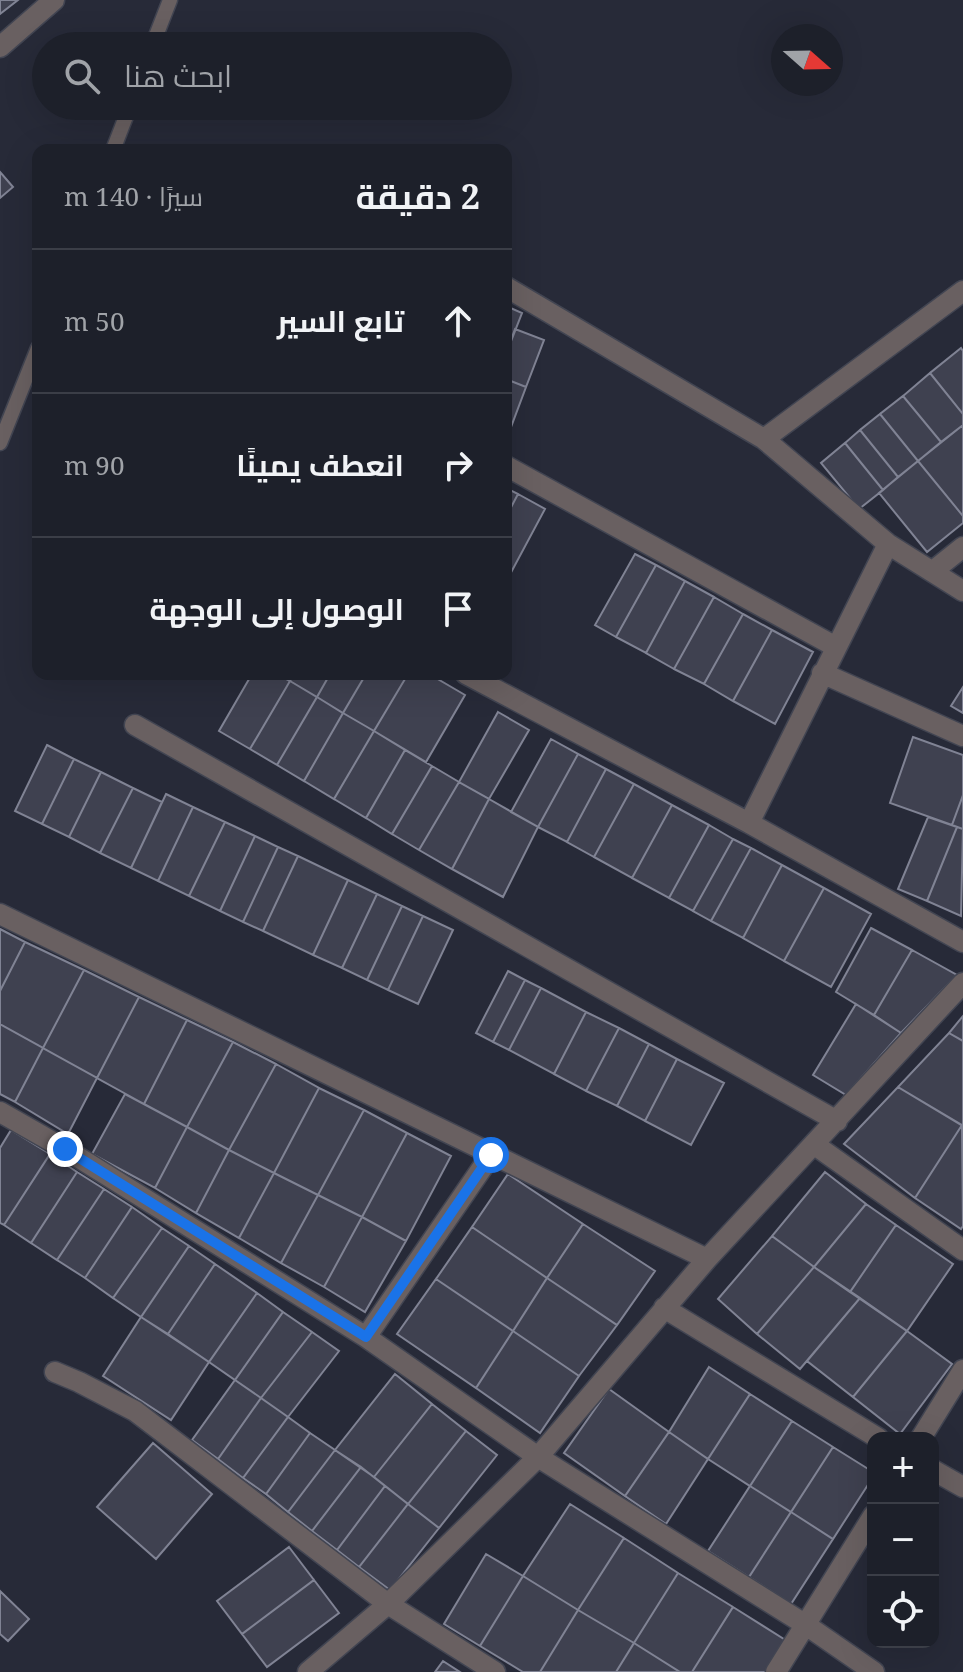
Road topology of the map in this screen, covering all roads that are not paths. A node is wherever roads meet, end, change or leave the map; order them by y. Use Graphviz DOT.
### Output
graph roads {
  1 [pos="54,0"];
  2 [pos="170,0"];
  3 [pos="157,32"];
  4 [pos="0,47"];
  5 [pos="125,120"];
  6 [pos="115,144"];
  7 [pos="512,291"];
  8 [pos="963,291"];
  9 [pos="32,363"];
  10 [pos="764,439"];
  11 [pos="0,443"];
  12 [pos="512,469"];
  13 [pos="888,544"];
  14 [pos="963,547"];
  15 [pos="933,571"];
  16 [pos="963,591"];
  17 [pos="836,647"];
  18 [pos="822,673"];
  19 [pos="477,680"];
  20 [pos="135,725"];
  21 [pos="963,736"];
  22 [pos="749,823"];
  23 [pos="0,914"];
  24 [pos="963,942"];
  25 [pos="963,983"];
  26 [pos="0,1112"];
  27 [pos="837,1121"];
  28 [pos="815,1145"];
  29 [pos="491,1155"];
  30 [pos="963,1250"];
  31 [pos="707,1259"];
  32 [pos="664,1308"];
  33 [pos="366,1337"];
  34 [pos="963,1370"];
  35 [pos="55,1372"];
  36 [pos="868,1432"];
  37 [pos="925,1432"];
  38 [pos="538,1457"];
  39 [pos="939,1473"];
  40 [pos="963,1487"];
  41 [pos="867,1526"];
  42 [pos="388,1604"];
  43 [pos="806,1625"];
  44 [pos="308,1672"];
  45 [pos="495,1672"];
  46 [pos="776,1672"];
  47 [pos="874,1672"];
  1 -- 4 [label="street"];
  2 -- 3 [label="lane"];
  5 -- 6 [label="lane"];
  7 -- 10 [label="street"];
  8 -- 10 [label="street"];
  9 -- 11 [label="lane"];
  10 -- 13 [label="street"];
  12 -- 17 [label="street"];
  13 -- 15 [label="street"];
  13 -- 17 [label="street"];
  14 -- 15 [label="street"];
  15 -- 16 [label="street"];
  17 -- 18 [label="street"];
  18 -- 21 [label="street"];
  18 -- 22 [label="street"];
  19 -- 22 [label="street"];
  20 -- 27 [label="street"];
  22 -- 24 [label="street"];
  23 -- 29 [label="street"];
  25 -- 27 [label="street"];
  26 -- 33 [label="street"];
  27 -- 28 [label="street"];
  28 -- 30 [label="street"];
  28 -- 31 [label="street"];
  29 -- 31 [label="street"];
  29 -- 33 [label="street"];
  31 -- 32 [label="street"];
  32 -- 36 [label="street"];
  32 -- 38 [label="street"];
  33 -- 38 [label="street"];
  34 -- 37 [label="street"];
  35 -- 42 [label="street"];
  38 -- 42 [label="street"];
  38 -- 43 [label="street"];
  39 -- 40 [label="street"];
  41 -- 43 [label="street"];
  42 -- 44 [label="street"];
  42 -- 45 [label="street"];
  43 -- 46 [label="street"];
  43 -- 47 [label="street"];
}
